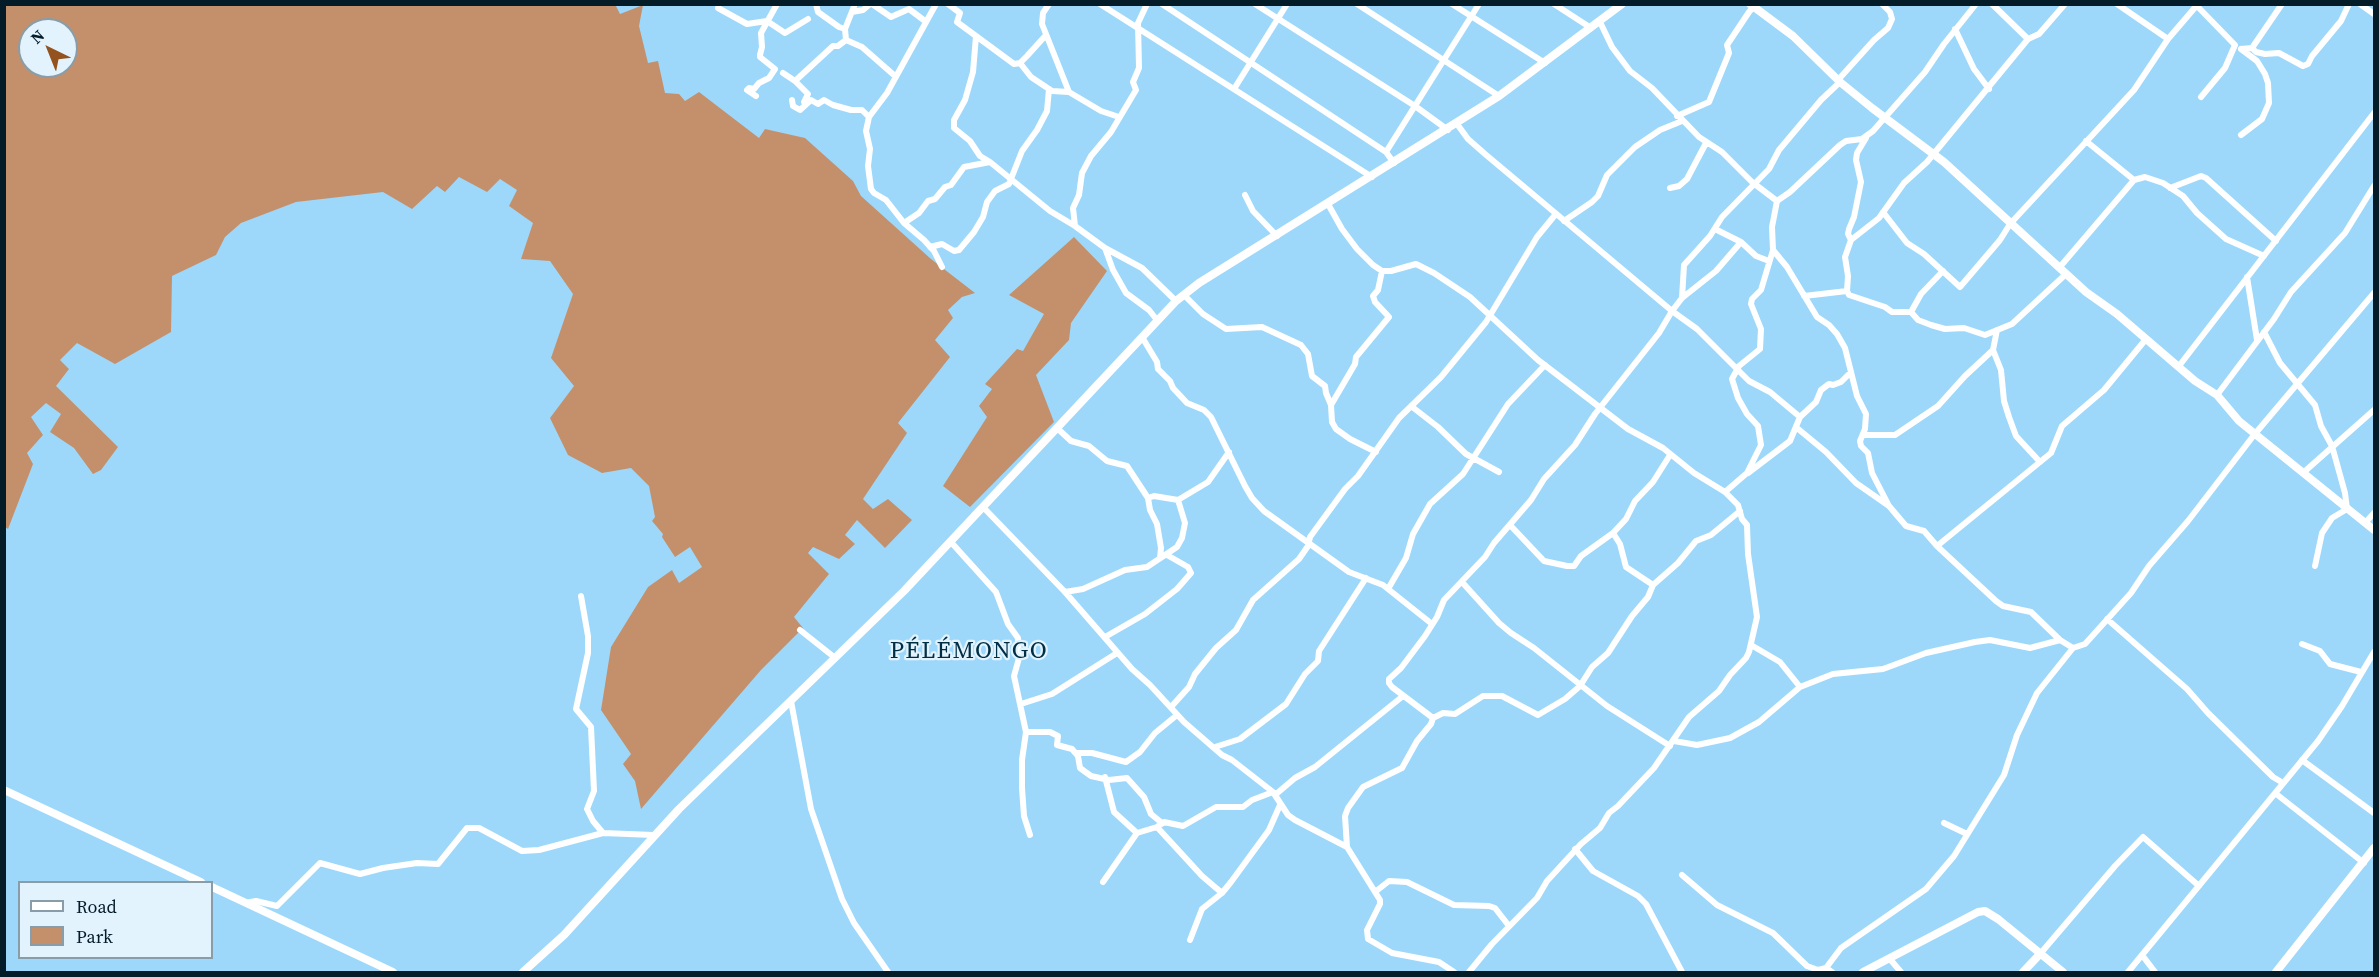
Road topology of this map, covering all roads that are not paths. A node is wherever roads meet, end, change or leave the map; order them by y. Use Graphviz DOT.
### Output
graph roads {
  1 [pos="816,4"];
  2 [pos="855,4"];
  3 [pos="871,4"];
  4 [pos="936,4"];
  5 [pos="948,4"];
  6 [pos="1049,4"];
  7 [pos="1100,4"];
  8 [pos="1147,4"];
  9 [pos="1162,4"];
  10 [pos="1255,4"];
  11 [pos="1287,4"];
  12 [pos="1357,4"];
  13 [pos="1452,4"];
  14 [pos="1479,4"];
  15 [pos="1554,4"];
  16 [pos="1622,4"];
  17 [pos="1882,4"];
  18 [pos="1976,4"];
  19 [pos="1992,4"];
  20 [pos="2065,4"];
  21 [pos="2116,4"];
  22 [pos="2282,4"];
  23 [pos="2349,4"];
  24 [pos="2360,4"];
  25 [pos="775,5"];
  26 [pos="1754,5"];
  27 [pos="2197,5"];
  28 [pos="718,8"];
  29 [pos="913,8"];
  30 [pos="852,12"];
  31 [pos="2374,14"];
  32 [pos="1472,16"];
  33 [pos="1278,18"];
  34 [pos="808,19"];
  35 [pos="767,21"];
  36 [pos="925,21"];
  37 [pos="1600,22"];
  38 [pos="1591,28"];
  39 [pos="845,29"];
  40 [pos="1955,29"];
  41 [pos="1139,30"];
  42 [pos="1046,35"];
  43 [pos="976,36"];
  44 [pos="2028,39"];
  45 [pos="2168,39"];
  46 [pos="846,40"];
  47 [pos="2238,47"];
  48 [pos="2252,48"];
  49 [pos="1443,61"];
  50 [pos="1020,63"];
  51 [pos="1545,63"];
  52 [pos="1250,64"];
  53 [pos="783,73"];
  54 [pos="895,76"];
  55 [pos="795,81"];
  56 [pos="1839,81"];
  57 [pos="1049,88"];
  58 [pos="1234,89"];
  59 [pos="1989,89"];
  60 [pos="1069,92"];
  61 [pos="756,96"];
  62 [pos="1499,96"];
  63 [pos="2202,97"];
  64 [pos="792,100"];
  65 [pos="806,104"];
  66 [pos="1415,106"];
  67 [pos="2374,113"];
  68 [pos="869,117"];
  69 [pos="1119,117"];
  70 [pos="1886,118"];
  71 [pos="1679,119"];
  72 [pos="1457,124"];
  73 [pos="1448,130"];
  74 [pos="2241,135"];
  75 [pos="1867,137"];
  76 [pos="2086,141"];
  77 [pos="1706,143"];
  78 [pos="1386,152"];
  79 [pos="1932,154"];
  80 [pos="990,162"];
  81 [pos="1394,163"];
  82 [pos="1372,177"];
  83 [pos="1011,178"];
  84 [pos="2134,180"];
  85 [pos="1755,184"];
  86 [pos="2374,186"];
  87 [pos="1670,188"];
  88 [pos="2170,188"];
  89 [pos="1245,195"];
  90 [pos="1777,201"];
  91 [pos="1328,204"];
  92 [pos="1883,212"];
  93 [pos="1555,215"];
  94 [pos="1563,221"];
  95 [pos="904,223"];
  96 [pos="2010,224"];
  97 [pos="1075,226"];
  98 [pos="1715,229"];
  99 [pos="1277,236"];
  100 [pos="1851,240"];
  101 [pos="2276,241"];
  102 [pos="1741,242"];
  103 [pos="930,247"];
  104 [pos="1105,248"];
  105 [pos="1773,250"];
  106 [pos="2264,256"];
  107 [pos="1769,261"];
  108 [pos="942,267"];
  109 [pos="2059,268"];
  110 [pos="1382,271"];
  111 [pos="1944,271"];
  112 [pos="2066,274"];
  113 [pos="2247,277"];
  114 [pos="1847,291"];
  115 [pos="2374,293"];
  116 [pos="1184,295"];
  117 [pos="1804,296"];
  118 [pos="1682,298"];
  119 [pos="1176,301"];
  120 [pos="1672,311"];
  121 [pos="1911,312"];
  122 [pos="1490,317"];
  123 [pos="1157,320"];
  124 [pos="1998,328"];
  125 [pos="2264,332"];
  126 [pos="1142,337"];
  127 [pos="2146,339"];
  128 [pos="2257,340"];
  129 [pos="1993,350"];
  130 [pos="1545,365"];
  131 [pos="2179,366"];
  132 [pos="1736,370"];
  133 [pos="1851,372"];
  134 [pos="2297,383"];
  135 [pos="2217,394"];
  136 [pos="1331,405"];
  137 [pos="1411,406"];
  138 [pos="1600,408"];
  139 [pos="2374,410"];
  140 [pos="1800,417"];
  141 [pos="1057,428"];
  142 [pos="1797,428"];
  143 [pos="1863,435"];
  144 [pos="2254,435"];
  145 [pos="2332,446"];
  146 [pos="1229,452"];
  147 [pos="1376,452"];
  148 [pos="1670,455"];
  149 [pos="1474,458"];
  150 [pos="2040,462"];
  151 [pos="1499,472"];
  152 [pos="2304,472"];
  153 [pos="1748,473"];
  154 [pos="1725,492"];
  155 [pos="1148,498"];
  156 [pos="1178,500"];
  157 [pos="1889,506"];
  158 [pos="983,507"];
  159 [pos="2347,508"];
  160 [pos="1740,511"];
  161 [pos="2374,513"];
  162 [pos="2365,523"];
  163 [pos="1510,525"];
  164 [pos="2374,530"];
  165 [pos="1613,533"];
  166 [pos="950,541"];
  167 [pos="1308,543"];
  168 [pos="1937,546"];
  169 [pos="1167,555"];
  170 [pos="1160,558"];
  171 [pos="2315,566"];
  172 [pos="1366,578"];
  173 [pos="1462,582"];
  174 [pos="1653,585"];
  175 [pos="1388,589"];
  176 [pos="1065,592"];
  177 [pos="580,596"];
  178 [pos="2108,619"];
  179 [pos="1432,624"];
  180 [pos="800,630"];
  181 [pos="1105,637"];
  182 [pos="2060,640"];
  183 [pos="2302,644"];
  184 [pos="1750,645"];
  185 [pos="2073,648"];
  186 [pos="2374,652"];
  187 [pos="1118,653"];
  188 [pos="834,657"];
  189 [pos="2361,672"];
  190 [pos="1580,686"];
  191 [pos="1800,687"];
  192 [pos="1403,696"];
  193 [pos="791,701"];
  194 [pos="1021,704"];
  195 [pos="1172,708"];
  196 [pos="1177,715"];
  197 [pos="1433,718"];
  198 [pos="1026,732"];
  199 [pos="1672,743"];
  200 [pos="1215,747"];
  201 [pos="1076,753"];
  202 [pos="2302,760"];
  203 [pos="1105,777"];
  204 [pos="2283,783"];
  205 [pos="4,790"];
  206 [pos="2275,793"];
  207 [pos="1274,794"];
  208 [pos="1280,805"];
  209 [pos="2374,813"];
  210 [pos="1944,823"];
  211 [pos="1160,825"];
  212 [pos="603,833"];
  213 [pos="1137,833"];
  214 [pos="1967,834"];
  215 [pos="653,835"];
  216 [pos="1030,835"];
  217 [pos="1347,847"];
  218 [pos="2374,848"];
  219 [pos="1575,849"];
  220 [pos="2364,863"];
  221 [pos="1682,874"];
  222 [pos="199,881"];
  223 [pos="1102,882"];
  224 [pos="2199,886"];
  225 [pos="213,887"];
  226 [pos="1375,892"];
  227 [pos="1222,893"];
  228 [pos="245,903"];
  229 [pos="1509,926"];
  230 [pos="1190,940"];
  231 [pos="2040,954"];
  232 [pos="2142,955"];
  233 [pos="1889,958"];
  234 [pos="1827,971"];
  235 [pos="393,972"];
  236 [pos="523,972"];
  237 [pos="888,972"];
  238 [pos="1454,972"];
  239 [pos="1469,972"];
  240 [pos="1682,972"];
  241 [pos="1863,972"];
  242 [pos="1901,972"];
  243 [pos="2023,972"];
  244 [pos="2062,972"];
  245 [pos="2128,972"];
  246 [pos="2155,972"];
  247 [pos="2276,972"];
  1 -- 39 [label="street"];
  2 -- 30 [label="street"];
  3 -- 29 [label="street"];
  3 -- 30 [label="street"];
  4 -- 36 [label="street"];
  5 -- 43 [label="street"];
  6 -- 42 [label="street"];
  7 -- 41 [label="street"];
  8 -- 41 [label="street"];
  9 -- 52 [label="street"];
  10 -- 33 [label="street"];
  11 -- 33 [label="street"];
  12 -- 49 [label="street"];
  13 -- 32 [label="street"];
  14 -- 32 [label="street"];
  15 -- 38 [label="street"];
  16 -- 37 [label="street"];
  17 -- 56 [label="street"];
  18 -- 40 [label="street"];
  19 -- 44 [label="street"];
  20 -- 44 [label="street"];
  21 -- 45 [label="street"];
  22 -- 48 [label="street"];
  23 -- 48 [label="street"];
  24 -- 31 [label="street"];
  25 -- 35 [label="street"];
  26 -- 56 [label="street"];
  26 -- 71 [label="street"];
  27 -- 45 [label="street"];
  27 -- 47 [label="street"];
  28 -- 35 [label="street"];
  29 -- 36 [label="street"];
  30 -- 39 [label="street"];
  32 -- 49 [label="street"];
  32 -- 51 [label="street"];
  33 -- 52 [label="street"];
  33 -- 66 [label="street"];
  34 -- 35 [label="street"];
  35 -- 61 [label="street"];
  36 -- 54 [label="street"];
  37 -- 38 [label="street"];
  37 -- 71 [label="street"];
  38 -- 51 [label="street"];
  39 -- 46 [label="street"];
  40 -- 59 [label="street"];
  40 -- 70 [label="street"];
  41 -- 58 [label="street"];
  41 -- 69 [label="street"];
  42 -- 50 [label="street"];
  42 -- 60 [label="street"];
  43 -- 50 [label="street"];
  43 -- 80 [label="street"];
  44 -- 59 [label="street"];
  45 -- 76 [label="street"];
  46 -- 54 [label="street"];
  46 -- 55 [label="street"];
  47 -- 48 [label="street"];
  47 -- 63 [label="street"];
  47 -- 74 [label="street"];
  49 -- 62 [label="street"];
  49 -- 66 [label="street"];
  50 -- 57 [label="street"];
  51 -- 62 [label="street"];
  52 -- 58 [label="street"];
  52 -- 78 [label="street"];
  53 -- 55 [label="street"];
  54 -- 68 [label="street"];
  55 -- 65 [label="street"];
  56 -- 70 [label="street"];
  56 -- 85 [label="street"];
  57 -- 60 [label="street"];
  57 -- 83 [label="street"];
  58 -- 82 [label="street"];
  59 -- 79 [label="street"];
  60 -- 69 [label="street"];
  62 -- 72 [label="street"];
  64 -- 65 [label="street"];
  65 -- 68 [label="street"];
  66 -- 73 [label="street"];
  66 -- 78 [label="street"];
  67 -- 101 [label="street"];
  68 -- 95 [label="street"];
  69 -- 97 [label="street"];
  70 -- 75 [label="street"];
  70 -- 79 [label="street"];
  71 -- 77 [label="street"];
  71 -- 94 [label="street"];
  72 -- 73 [label="street"];
  72 -- 93 [label="street"];
  73 -- 81 [label="street"];
  75 -- 90 [label="street"];
  75 -- 100 [label="street"];
  76 -- 84 [label="street"];
  76 -- 96 [label="street"];
  77 -- 85 [label="street"];
  77 -- 87 [label="street"];
  78 -- 81 [label="street"];
  79 -- 92 [label="street"];
  79 -- 96 [label="street"];
  80 -- 83 [label="street"];
  80 -- 95 [label="street"];
  81 -- 82 [label="street"];
  82 -- 91 [label="street"];
  83 -- 97 [label="street"];
  83 -- 103 [label="street"];
  84 -- 88 [label="street"];
  84 -- 109 [label="street"];
  85 -- 90 [label="street"];
  85 -- 98 [label="street"];
  86 -- 125 [label="street"];
  88 -- 101 [label="street"];
  88 -- 106 [label="street"];
  89 -- 99 [label="street"];
  90 -- 105 [label="street"];
  91 -- 99 [label="street"];
  91 -- 110 [label="street"];
  92 -- 100 [label="street"];
  92 -- 111 [label="street"];
  93 -- 94 [label="street"];
  93 -- 122 [label="street"];
  94 -- 120 [label="street"];
  95 -- 103 [label="street"];
  96 -- 109 [label="street"];
  96 -- 111 [label="street"];
  97 -- 104 [label="street"];
  98 -- 102 [label="street"];
  98 -- 118 [label="street"];
  99 -- 116 [label="street"];
  100 -- 114 [label="street"];
  101 -- 106 [label="street"];
  102 -- 107 [label="street"];
  102 -- 118 [label="street"];
  103 -- 108 [label="street"];
  104 -- 119 [label="street"];
  104 -- 123 [label="street"];
  105 -- 107 [label="street"];
  105 -- 117 [label="street"];
  106 -- 113 [label="street"];
  107 -- 132 [label="street"];
  109 -- 112 [label="street"];
  110 -- 122 [label="street"];
  110 -- 136 [label="street"];
  111 -- 121 [label="street"];
  112 -- 124 [label="street"];
  112 -- 127 [label="street"];
  113 -- 128 [label="street"];
  113 -- 131 [label="street"];
  114 -- 117 [label="street"];
  114 -- 121 [label="street"];
  115 -- 134 [label="street"];
  116 -- 119 [label="street"];
  116 -- 136 [label="street"];
  117 -- 133 [label="street"];
  118 -- 120 [label="street"];
  119 -- 123 [label="street"];
  120 -- 132 [label="street"];
  120 -- 138 [label="street"];
  121 -- 124 [label="street"];
  122 -- 130 [label="street"];
  122 -- 137 [label="street"];
  123 -- 126 [label="street"];
  124 -- 129 [label="street"];
  125 -- 128 [label="street"];
  125 -- 134 [label="street"];
  126 -- 141 [label="street"];
  126 -- 146 [label="street"];
  127 -- 131 [label="street"];
  127 -- 150 [label="street"];
  128 -- 135 [label="street"];
  129 -- 143 [label="street"];
  129 -- 150 [label="street"];
  130 -- 138 [label="street"];
  130 -- 149 [label="street"];
  131 -- 135 [label="street"];
  132 -- 140 [label="street"];
  132 -- 153 [label="street"];
  133 -- 140 [label="street"];
  133 -- 143 [label="street"];
  134 -- 144 [label="street"];
  134 -- 145 [label="street"];
  135 -- 144 [label="street"];
  136 -- 147 [label="street"];
  137 -- 147 [label="street"];
  137 -- 149 [label="street"];
  138 -- 148 [label="street"];
  138 -- 163 [label="street"];
  139 -- 145 [label="street"];
  140 -- 142 [label="street"];
  141 -- 155 [label="street"];
  141 -- 158 [label="street"];
  142 -- 153 [label="street"];
  142 -- 157 [label="street"];
  143 -- 157 [label="street"];
  144 -- 152 [label="street"];
  144 -- 178 [label="street"];
  145 -- 152 [label="street"];
  145 -- 159 [label="street"];
  146 -- 156 [label="street"];
  146 -- 167 [label="street"];
  147 -- 167 [label="street"];
  148 -- 154 [label="street"];
  148 -- 165 [label="street"];
  149 -- 151 [label="street"];
  149 -- 175 [label="street"];
  150 -- 168 [label="street"];
  152 -- 159 [label="street"];
  153 -- 154 [label="street"];
  154 -- 160 [label="street"];
  155 -- 156 [label="street"];
  155 -- 170 [label="street"];
  156 -- 169 [label="street"];
  157 -- 168 [label="street"];
  158 -- 166 [label="street"];
  158 -- 176 [label="street"];
  159 -- 162 [label="street"];
  159 -- 171 [label="street"];
  160 -- 174 [label="street"];
  160 -- 184 [label="street"];
  161 -- 162 [label="street"];
  162 -- 164 [label="street"];
  163 -- 165 [label="street"];
  163 -- 173 [label="street"];
  165 -- 174 [label="street"];
  166 -- 188 [label="street"];
  166 -- 194 [label="street"];
  167 -- 172 [label="street"];
  167 -- 195 [label="street"];
  168 -- 182 [label="street"];
  169 -- 170 [label="street"];
  169 -- 181 [label="street"];
  170 -- 176 [label="street"];
  172 -- 175 [label="street"];
  172 -- 200 [label="street"];
  173 -- 179 [label="street"];
  173 -- 190 [label="street"];
  174 -- 190 [label="street"];
  175 -- 179 [label="street"];
  176 -- 181 [label="street"];
  177 -- 212 [label="street"];
  178 -- 185 [label="street"];
  178 -- 204 [label="street"];
  179 -- 192 [label="street"];
  180 -- 188 [label="street"];
  181 -- 187 [label="street"];
  182 -- 185 [label="street"];
  182 -- 191 [label="street"];
  183 -- 189 [label="street"];
  184 -- 191 [label="street"];
  184 -- 199 [label="street"];
  185 -- 214 [label="street"];
  186 -- 189 [label="street"];
  187 -- 194 [label="street"];
  187 -- 195 [label="street"];
  188 -- 193 [label="street"];
  189 -- 202 [label="street"];
  190 -- 197 [label="street"];
  190 -- 199 [label="street"];
  191 -- 199 [label="street"];
  192 -- 197 [label="street"];
  192 -- 207 [label="street"];
  193 -- 215 [label="street"];
  193 -- 237 [label="street"];
  194 -- 198 [label="street"];
  195 -- 196 [label="street"];
  196 -- 200 [label="street"];
  196 -- 201 [label="street"];
  197 -- 217 [label="street"];
  198 -- 201 [label="street"];
  198 -- 216 [label="street"];
  199 -- 219 [label="street"];
  200 -- 207 [label="street"];
  201 -- 203 [label="street"];
  202 -- 204 [label="street"];
  202 -- 209 [label="street"];
  203 -- 211 [label="street"];
  203 -- 213 [label="street"];
  204 -- 206 [label="street"];
  205 -- 222 [label="street"];
  206 -- 220 [label="street"];
  206 -- 224 [label="street"];
  207 -- 208 [label="street"];
  207 -- 211 [label="street"];
  208 -- 217 [label="street"];
  208 -- 227 [label="street"];
  210 -- 214 [label="street"];
  211 -- 213 [label="street"];
  211 -- 227 [label="street"];
  212 -- 215 [label="street"];
  212 -- 228 [label="street"];
  213 -- 223 [label="street"];
  214 -- 234 [label="street"];
  215 -- 236 [label="street"];
  217 -- 226 [label="street"];
  218 -- 220 [label="street"];
  219 -- 229 [label="street"];
  219 -- 240 [label="street"];
  220 -- 247 [label="street"];
  221 -- 234 [label="street"];
  224 -- 231 [label="street"];
  224 -- 232 [label="street"];
  225 -- 228 [label="street"];
  226 -- 229 [label="street"];
  226 -- 238 [label="street"];
  227 -- 230 [label="street"];
  228 -- 235 [label="street"];
  229 -- 239 [label="street"];
  231 -- 233 [label="street"];
  231 -- 243 [label="street"];
  231 -- 244 [label="street"];
  232 -- 245 [label="street"];
  232 -- 246 [label="street"];
  233 -- 241 [label="street"];
  233 -- 242 [label="street"];
}
